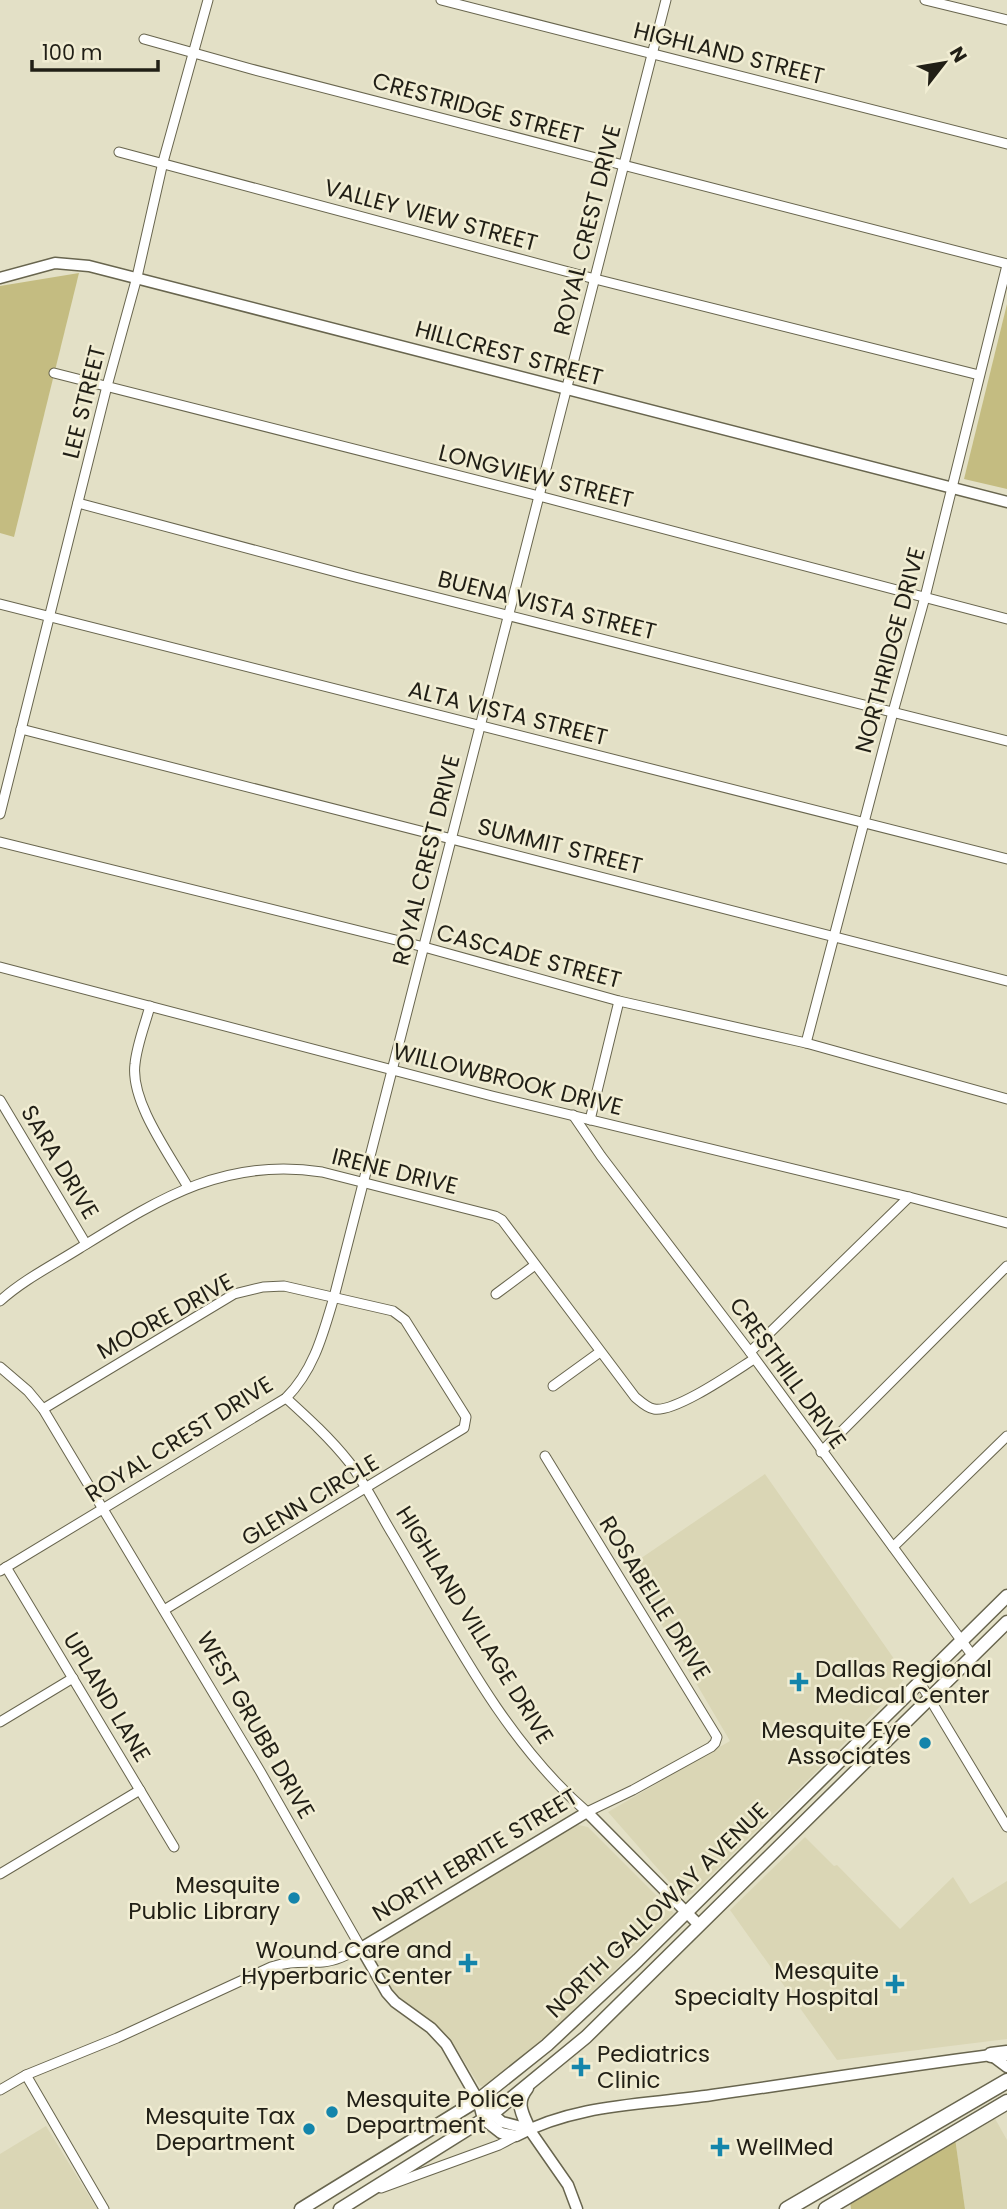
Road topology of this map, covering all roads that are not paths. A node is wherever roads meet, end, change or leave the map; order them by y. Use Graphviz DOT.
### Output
graph roads {
  1 [pos="208,0"];
  2 [pos="441,0"];
  3 [pos="666,0"];
  4 [pos="925,0"];
  5 [pos="1007,20"];
  6 [pos="144,39"];
  7 [pos="194,53"];
  8 [pos="652,54"];
  9 [pos="1007,144"];
  10 [pos="119,152"];
  11 [pos="163,162"];
  12 [pos="624,166"];
  13 [pos="1007,265"];
  14 [pos="137,277"];
  15 [pos="0,278"];
  16 [pos="595,279"];
  17 [pos="54,373"];
  18 [pos="979,375"];
  19 [pos="107,386"];
  20 [pos="566,390"];
  21 [pos="951,488"];
  22 [pos="539,496"];
  23 [pos="1007,502"];
  24 [pos="78,503"];
  25 [pos="925,597"];
  26 [pos="0,604"];
  27 [pos="509,614"];
  28 [pos="50,615"];
  29 [pos="1007,619"];
  30 [pos="893,712"];
  31 [pos="480,725"];
  32 [pos="21,729"];
  33 [pos="1007,741"];
  34 [pos="0,814"];
  35 [pos="864,823"];
  36 [pos="451,838"];
  37 [pos="0,842"];
  38 [pos="1007,859"];
  39 [pos="836,936"];
  40 [pos="424,947"];
  41 [pos="0,967"];
  42 [pos="1007,981"];
  43 [pos="619,1001"];
  44 [pos="150,1006"];
  45 [pos="806,1043"];
  46 [pos="392,1069"];
  47 [pos="1007,1099"];
  48 [pos="0,1100"];
  49 [pos="573,1115"];
  50 [pos="590,1120"];
  51 [pos="362,1183"];
  52 [pos="188,1187"];
  53 [pos="909,1196"];
  54 [pos="1007,1223"];
  55 [pos="86,1244"];
  56 [pos="535,1265"];
  57 [pos="1007,1266"];
  58 [pos="496,1294"];
  59 [pos="334,1297"];
  60 [pos="0,1301"];
  61 [pos="600,1352"];
  62 [pos="752,1356"];
  63 [pos="0,1367"];
  64 [pos="552,1386"];
  65 [pos="286,1398"];
  66 [pos="43,1409"];
  67 [pos="466,1417"];
  68 [pos="1007,1436"];
  69 [pos="821,1452"];
  70 [pos="545,1456"];
  71 [pos="365,1489"];
  72 [pos="102,1509"];
  73 [pos="892,1547"];
  74 [pos="3,1569"];
  75 [pos="1007,1596"];
  76 [pos="164,1610"];
  77 [pos="1007,1622"];
  78 [pos="961,1641"];
  79 [pos="972,1655"];
  80 [pos="74,1678"];
  81 [pos="919,1681"];
  82 [pos="929,1697"];
  83 [pos="883,1719"];
  84 [pos="0,1723"];
  85 [pos="894,1732"];
  86 [pos="697,1754"];
  87 [pos="140,1790"];
  88 [pos="587,1812"];
  89 [pos="1007,1827"];
  90 [pos="174,1847"];
  91 [pos="737,1862"];
  92 [pos="0,1874"];
  93 [pos="733,1891"];
  94 [pos="686,1913"];
  95 [pos="699,1925"];
  96 [pos="361,1948"];
  97 [pos="642,1956"];
  98 [pos="627,1998"];
  99 [pos="572,2022"];
  100 [pos="586,2037"];
  101 [pos="1007,2053"];
  102 [pos="991,2055"];
  103 [pos="1007,2067"];
  104 [pos="26,2075"];
  105 [pos="1007,2081"];
  106 [pos="531,2082"];
  107 [pos="0,2090"];
  108 [pos="478,2100"];
  109 [pos="1007,2102"];
  110 [pos="487,2117"];
  111 [pos="529,2129"];
  112 [pos="516,2136"];
  113 [pos="369,2192"];
  114 [pos="104,2209"];
  115 [pos="301,2209"];
  116 [pos="340,2209"];
  117 [pos="577,2209"];
  118 [pos="787,2209"];
  119 [pos="826,2209"];
  1 -- 7 [label="street, LEE STREET"];
  2 -- 8 [label="street, HIGHLAND STREET"];
  3 -- 8 [label="street, ROYAL CREST DRIVE"];
  4 -- 5 [label="street"];
  6 -- 7 [label="street, CRESTRIDGE STREET"];
  7 -- 11 [label="street, LEE STREET"];
  7 -- 12 [label="street, CRESTRIDGE STREET"];
  8 -- 9 [label="street, HIGHLAND STREET"];
  8 -- 12 [label="street, ROYAL CREST DRIVE"];
  10 -- 11 [label="street, VALLEY VIEW STREET"];
  11 -- 14 [label="street, LEE STREET"];
  11 -- 16 [label="street, VALLEY VIEW STREET"];
  12 -- 13 [label="street, CRESTRIDGE STREET"];
  12 -- 16 [label="street, ROYAL CREST DRIVE"];
  13 -- 18 [label="street, NORTHRIDGE DRIVE"];
  14 -- 15 [label="street, HILLCREST STREET"];
  14 -- 19 [label="street, LEE STREET"];
  14 -- 20 [label="street, HILLCREST STREET"];
  16 -- 18 [label="street, VALLEY VIEW STREET"];
  16 -- 20 [label="street, ROYAL CREST DRIVE"];
  17 -- 19 [label="street, LONGVIEW STREET"];
  18 -- 21 [label="street, NORTHRIDGE DRIVE"];
  19 -- 22 [label="street, LONGVIEW STREET"];
  19 -- 24 [label="street, LEE STREET"];
  20 -- 21 [label="street, HILLCREST STREET"];
  20 -- 22 [label="street, ROYAL CREST DRIVE"];
  21 -- 23 [label="street, HILLCREST STREET"];
  21 -- 25 [label="street, NORTHRIDGE DRIVE"];
  22 -- 25 [label="street, LONGVIEW STREET"];
  22 -- 27 [label="street, ROYAL CREST DRIVE"];
  24 -- 27 [label="street, BUENA VISTA STREET"];
  24 -- 28 [label="street, LEE STREET"];
  25 -- 29 [label="street, LONGVIEW STREET"];
  25 -- 30 [label="street, NORTHRIDGE DRIVE"];
  26 -- 28 [label="street, ALTA VISTA STREET"];
  27 -- 30 [label="street, BUENA VISTA STREET"];
  27 -- 31 [label="street, ROYAL CREST DRIVE"];
  28 -- 31 [label="street, ALTA VISTA STREET"];
  28 -- 32 [label="street, LEE STREET"];
  30 -- 33 [label="street, BUENA VISTA STREET"];
  30 -- 35 [label="street, NORTHRIDGE DRIVE"];
  31 -- 35 [label="street, ALTA VISTA STREET"];
  31 -- 36 [label="street, ROYAL CREST DRIVE"];
  32 -- 34 [label="street, LEE STREET"];
  32 -- 36 [label="street, SUMMIT STREET"];
  35 -- 38 [label="street, ALTA VISTA STREET"];
  35 -- 39 [label="street, NORTHRIDGE DRIVE"];
  36 -- 39 [label="street, SUMMIT STREET"];
  36 -- 40 [label="street, ROYAL CREST DRIVE"];
  37 -- 40 [label="street, CASCADE STREET"];
  39 -- 42 [label="street, SUMMIT STREET"];
  39 -- 45 [label="street, NORTHRIDGE DRIVE"];
  40 -- 43 [label="street, CASCADE STREET"];
  40 -- 46 [label="street, ROYAL CREST DRIVE"];
  41 -- 44 [label="street, WILLOWBROOK DRIVE"];
  43 -- 45 [label="street, CASCADE STREET"];
  43 -- 50 [label="street"];
  44 -- 46 [label="street, WILLOWBROOK DRIVE"];
  44 -- 52 [label="street"];
  45 -- 47 [label="street, CASCADE STREET"];
  46 -- 49 [label="street, WILLOWBROOK DRIVE"];
  46 -- 51 [label="street, ROYAL CREST DRIVE"];
  48 -- 55 [label="street, SARA DRIVE"];
  49 -- 50 [label="street, WILLOWBROOK DRIVE"];
  49 -- 62 [label="street, CRESTHILL DRIVE"];
  50 -- 53 [label="street, WILLOWBROOK DRIVE"];
  51 -- 52 [label="street, IRENE DRIVE"];
  51 -- 56 [label="street, IRENE DRIVE"];
  51 -- 59 [label="street, ROYAL CREST DRIVE"];
  52 -- 55 [label="street, IRENE DRIVE"];
  53 -- 54 [label="street, WILLOWBROOK DRIVE"];
  53 -- 62 [label="street"];
  55 -- 60 [label="street, IRENE DRIVE"];
  56 -- 58 [label="street"];
  56 -- 61 [label="street, IRENE DRIVE"];
  57 -- 69 [label="street"];
  59 -- 65 [label="street, ROYAL CREST DRIVE"];
  59 -- 66 [label="street, MOORE DRIVE"];
  59 -- 67 [label="street, MOORE DRIVE"];
  61 -- 62 [label="street, IRENE DRIVE"];
  61 -- 64 [label="street"];
  62 -- 69 [label="street, CRESTHILL DRIVE"];
  63 -- 66 [label="street, WEST GRUBB DRIVE"];
  65 -- 71 [label="street, HIGHLAND VILLAGE DRIVE"];
  65 -- 72 [label="street, ROYAL CREST DRIVE"];
  66 -- 72 [label="street, WEST GRUBB DRIVE"];
  67 -- 71 [label="street, GLENN CIRCLE"];
  68 -- 73 [label="street"];
  69 -- 73 [label="street, CRESTHILL DRIVE"];
  70 -- 86 [label="street, ROSABELLE DRIVE"];
  71 -- 76 [label="street, GLENN CIRCLE"];
  71 -- 88 [label="street, HIGHLAND VILLAGE DRIVE"];
  72 -- 74 [label="street, ROYAL CREST DRIVE"];
  72 -- 76 [label="street, WEST GRUBB DRIVE"];
  73 -- 78 [label="street, CRESTHILL DRIVE"];
  74 -- 80 [label="street, UPLAND LANE"];
  75 -- 78 [label="main road, NORTH GALLOWAY AVENUE"];
  76 -- 96 [label="street, WEST GRUBB DRIVE"];
  77 -- 79 [label="main road, NORTH GALLOWAY AVENUE"];
  78 -- 79 [label="street, CRESTHILL DRIVE"];
  78 -- 81 [label="main road, NORTH GALLOWAY AVENUE"];
  79 -- 82 [label="main road, NORTH GALLOWAY AVENUE"];
  80 -- 84 [label="street"];
  80 -- 87 [label="street, UPLAND LANE"];
  81 -- 82 [label="street"];
  81 -- 83 [label="main road, NORTH GALLOWAY AVENUE"];
  82 -- 85 [label="main road, NORTH GALLOWAY AVENUE"];
  82 -- 89 [label="street"];
  83 -- 85 [label="main road"];
  83 -- 91 [label="main road, NORTH GALLOWAY AVENUE"];
  85 -- 93 [label="main road, NORTH GALLOWAY AVENUE"];
  86 -- 88 [label="street, NORTH EBRITE STREET"];
  87 -- 90 [label="street, UPLAND LANE"];
  87 -- 92 [label="street"];
  88 -- 94 [label="street, HIGHLAND VILLAGE DRIVE"];
  88 -- 96 [label="street, NORTH EBRITE STREET"];
  91 -- 93 [label="main road"];
  91 -- 94 [label="main road, NORTH GALLOWAY AVENUE"];
  93 -- 95 [label="main road, NORTH GALLOWAY AVENUE"];
  94 -- 95 [label="street, HIGHLAND VILLAGE DRIVE"];
  94 -- 97 [label="main road, NORTH GALLOWAY AVENUE"];
  95 -- 98 [label="main road, NORTH GALLOWAY AVENUE"];
  96 -- 104 [label="street, NORTH EBRITE STREET"];
  96 -- 108 [label="street, WEST GRUBB DRIVE"];
  97 -- 98 [label="main road"];
  97 -- 99 [label="main road, NORTH GALLOWAY AVENUE"];
  98 -- 100 [label="main road, NORTH GALLOWAY AVENUE"];
  99 -- 100 [label="main road"];
  99 -- 108 [label="main road, NORTH GALLOWAY AVENUE"];
  100 -- 106 [label="main road, NORTH GALLOWAY AVENUE"];
  101 -- 102 [label="main road"];
  102 -- 103 [label="street"];
  102 -- 111 [label="street"];
  104 -- 107 [label="street, NORTH EBRITE STREET"];
  104 -- 114 [label="street"];
  105 -- 118 [label="main road"];
  106 -- 110 [label="main road, NORTH GALLOWAY AVENUE"];
  106 -- 111 [label="main road"];
  108 -- 110 [label="street, WEST GRUBB DRIVE"];
  108 -- 115 [label="main road, NORTH GALLOWAY AVENUE"];
  109 -- 119 [label="main road"];
  110 -- 111 [label="street"];
  110 -- 112 [label="street"];
  110 -- 113 [label="main road, NORTH GALLOWAY AVENUE"];
  111 -- 112 [label="street"];
  111 -- 117 [label="street"];
  112 -- 113 [label="street"];
  113 -- 116 [label="main road, NORTH GALLOWAY AVENUE"];
}
